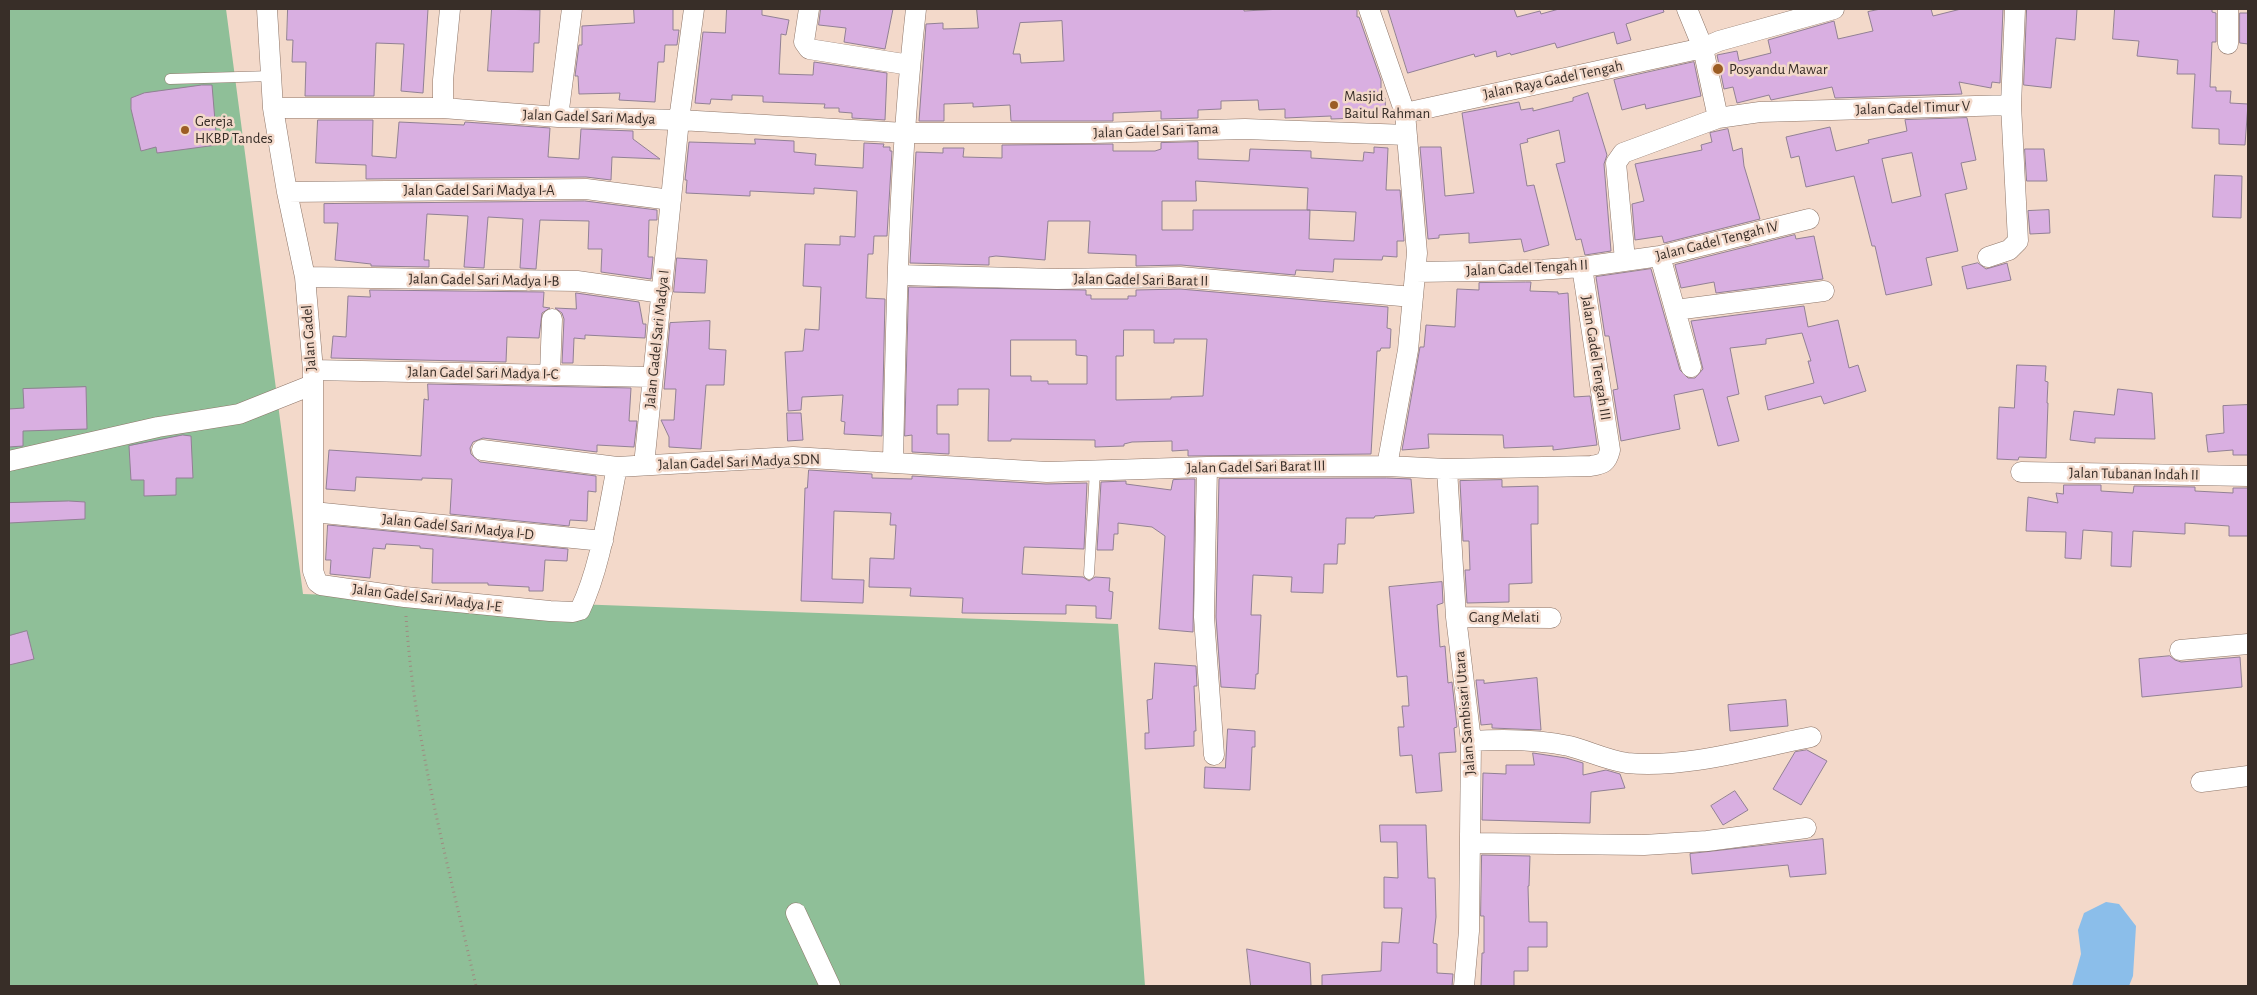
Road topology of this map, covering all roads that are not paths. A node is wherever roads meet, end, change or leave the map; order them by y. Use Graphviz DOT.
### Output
graph roads {
  1 [pos="267,9"];
  2 [pos="450,9"];
  3 [pos="572,9"];
  4 [pos="694,9"];
  5 [pos="809,9"];
  6 [pos="916,9"];
  7 [pos="1369,9"];
  8 [pos="1686,9"];
  9 [pos="1834,9"];
  10 [pos="2015,9"];
  11 [pos="2228,9"];
  12 [pos="2228,44"];
  13 [pos="1703,48"];
  14 [pos="910,65"];
  15 [pos="272,76"];
  16 [pos="170,79"];
  17 [pos="2011,106"];
  18 [pos="273,108"];
  19 [pos="443,108"];
  20 [pos="1405,113"];
  21 [pos="558,117"];
  22 [pos="1718,118"];
  23 [pos="679,120"];
  24 [pos="905,133"];
  25 [pos="1407,135"];
  26 [pos="287,192"];
  27 [pos="671,200"];
  28 [pos="1808,219"];
  29 [pos="1660,256"];
  30 [pos="1988,257"];
  31 [pos="1625,260"];
  32 [pos="1582,267"];
  33 [pos="1416,272"];
  34 [pos="898,275"];
  35 [pos="305,276"];
  36 [pos="1824,291"];
  37 [pos="662,293"];
  38 [pos="1414,297"];
  39 [pos="1675,310"];
  40 [pos="552,319"];
  41 [pos="1691,366"];
  42 [pos="550,375"];
  43 [pos="312,377"];
  44 [pos="653,377"];
  45 [pos="482,450"];
  46 [pos="1610,450"];
  47 [pos="9,461"];
  48 [pos="893,462"];
  49 [pos="644,465"];
  50 [pos="1387,466"];
  51 [pos="616,467"];
  52 [pos="1207,467"];
  53 [pos="1447,469"];
  54 [pos="1095,470"];
  55 [pos="2021,472"];
  56 [pos="2248,476"];
  57 [pos="313,512"];
  58 [pos="603,542"];
  59 [pos="313,572"];
  60 [pos="1089,574"];
  61 [pos="1456,617"];
  62 [pos="1551,618"];
  63 [pos="2248,644"];
  64 [pos="2180,650"];
  65 [pos="1811,737"];
  66 [pos="1471,741"];
  67 [pos="1214,755"];
  68 [pos="2248,776"];
  69 [pos="2201,782"];
  70 [pos="1806,828"];
  71 [pos="1471,844"];
  72 [pos="796,913"];
  73 [pos="830,986"];
  74 [pos="1464,986"];
  1 -- 15 [label="street, Jalan Gadel"];
  2 -- 19 [label="street"];
  3 -- 21 [label="street"];
  4 -- 23 [label="street, Jalan Gadel Sari Madya I"];
  5 -- 14 [label="street"];
  6 -- 14 [label="street"];
  7 -- 20 [label="street"];
  8 -- 13 [label="street"];
  9 -- 13 [label="street, Jalan Raya Gadel Tengah"];
  10 -- 17 [label="street"];
  11 -- 12 [label="street"];
  13 -- 20 [label="street, Jalan Raya Gadel Tengah"];
  13 -- 22 [label="street"];
  14 -- 24 [label="street"];
  15 -- 16 [label="lane"];
  15 -- 18 [label="street, Jalan Gadel"];
  17 -- 22 [label="street, Jalan Gadel Timur V"];
  17 -- 30 [label="street"];
  18 -- 19 [label="street, Jalan Gadel Sari Madya"];
  18 -- 26 [label="street, Jalan Gadel"];
  19 -- 21 [label="street, Jalan Gadel Sari Madya"];
  20 -- 25 [label="street"];
  21 -- 23 [label="street, Jalan Gadel Sari Madya"];
  22 -- 31 [label="street"];
  23 -- 24 [label="street, Jalan Gadel Sari Madya"];
  23 -- 27 [label="street, Jalan Gadel Sari Madya I"];
  24 -- 25 [label="street, Jalan Gadel Sari Tama"];
  24 -- 34 [label="street"];
  25 -- 33 [label="street"];
  26 -- 27 [label="street, Jalan Gadel Sari Madya I-A"];
  26 -- 35 [label="street, Jalan Gadel"];
  27 -- 37 [label="street, Jalan Gadel Sari Madya I"];
  28 -- 29 [label="street, Jalan Gadel Tengah IV"];
  29 -- 31 [label="street, Jalan Gadel Tengah IV"];
  29 -- 39 [label="street"];
  31 -- 32 [label="street, Jalan Gadel Tengah II"];
  32 -- 33 [label="street, Jalan Gadel Tengah II"];
  32 -- 46 [label="street, Jalan Gadel Tengah III"];
  33 -- 38 [label="street"];
  34 -- 38 [label="street, Jalan Gadel Sari Barat II"];
  34 -- 48 [label="street"];
  35 -- 37 [label="street, Jalan Gadel Sari Madya I-B"];
  35 -- 43 [label="street, Jalan Gadel"];
  36 -- 39 [label="street"];
  37 -- 44 [label="street, Jalan Gadel Sari Madya I"];
  38 -- 50 [label="street"];
  39 -- 41 [label="street"];
  40 -- 42 [label="street"];
  42 -- 43 [label="street, Jalan Gadel Sari Madya I-C"];
  42 -- 44 [label="street, Jalan Gadel Sari Madya I-C"];
  43 -- 47 [label="street"];
  43 -- 57 [label="street, Jalan Gadel"];
  44 -- 49 [label="street, Jalan Gadel Sari Madya I"];
  45 -- 51 [label="street"];
  46 -- 53 [label="street, Jalan Gadel Sari Barat III"];
  48 -- 49 [label="street, Jalan Gadel Sari Madya SDN"];
  48 -- 54 [label="street, Jalan Gadel Sari Barat III"];
  49 -- 51 [label="street"];
  50 -- 52 [label="street, Jalan Gadel Sari Barat III"];
  50 -- 53 [label="street, Jalan Gadel Sari Barat III"];
  51 -- 58 [label="street"];
  52 -- 54 [label="street, Jalan Gadel Sari Barat III"];
  52 -- 67 [label="street"];
  53 -- 61 [label="street, Jalan Sambisari Utara"];
  54 -- 60 [label="lane"];
  55 -- 56 [label="street, Jalan Tubanan Indah II"];
  57 -- 58 [label="street, Jalan Gadel Sari Madya I-D"];
  57 -- 59 [label="street, Jalan Gadel"];
  58 -- 59 [label="street, Jalan Gadel Sari Madya I-E"];
  61 -- 62 [label="street, Gang Melati"];
  61 -- 66 [label="street, Jalan Sambisari Utara"];
  63 -- 64 [label="street"];
  65 -- 66 [label="street"];
  66 -- 71 [label="street, Jalan Sambisari Utara"];
  68 -- 69 [label="street"];
  70 -- 71 [label="street"];
  71 -- 74 [label="street, Jalan Sambisari Utara"];
  72 -- 73 [label="street"];
}
